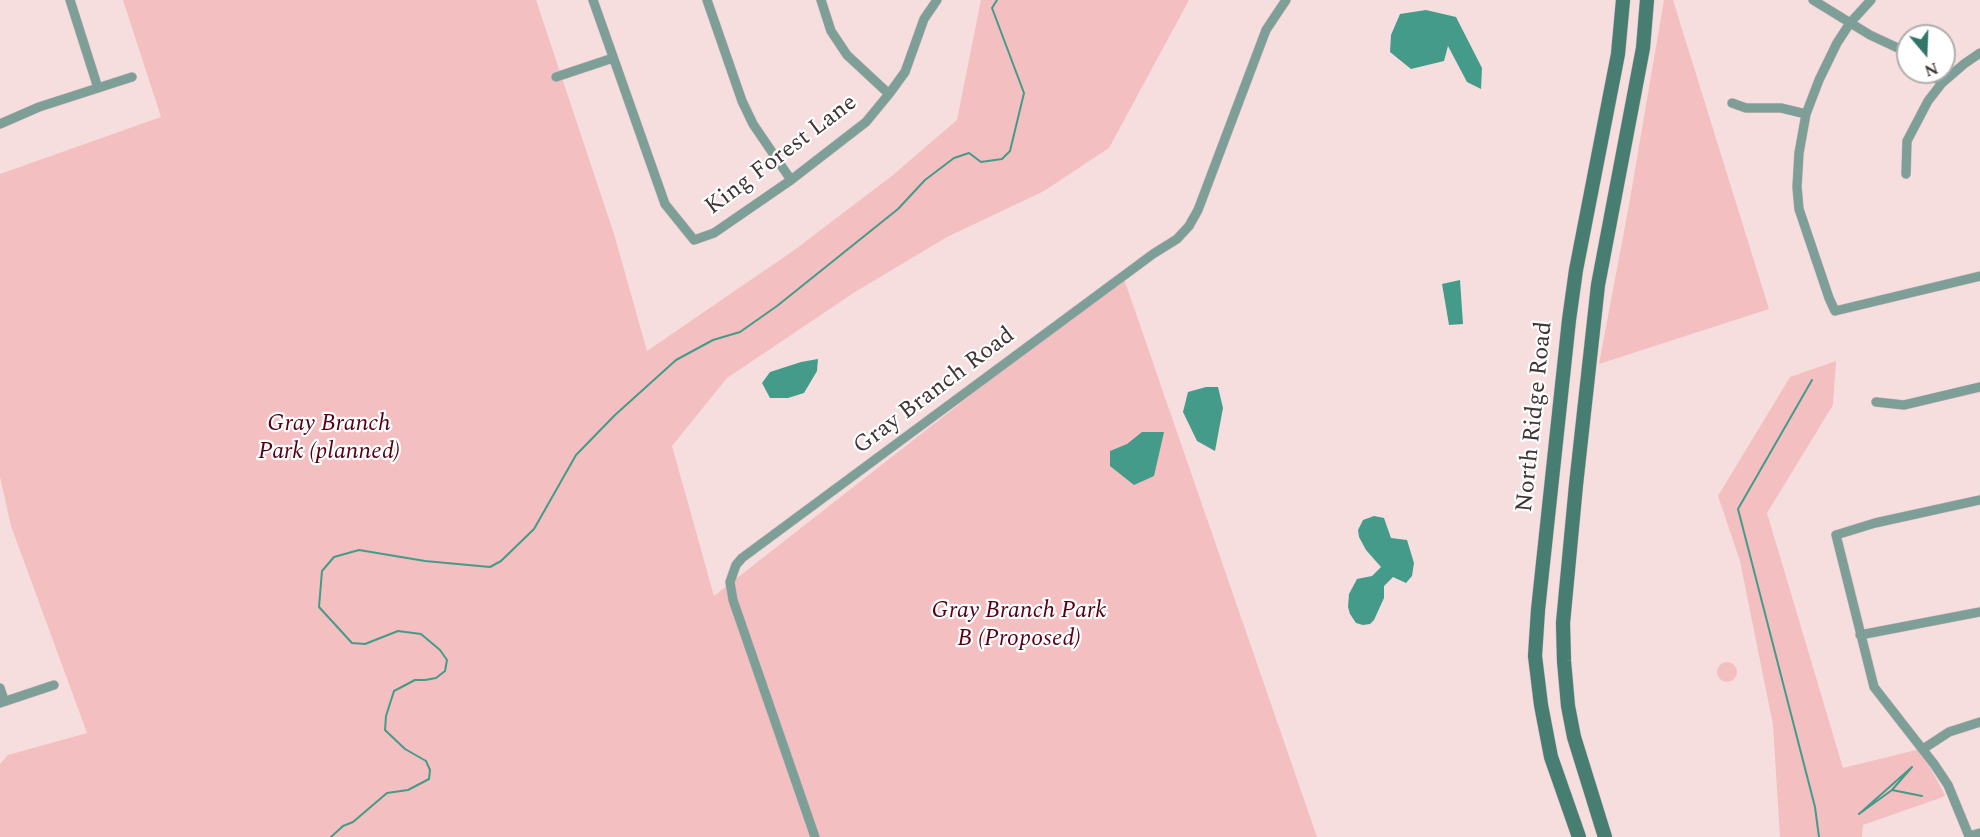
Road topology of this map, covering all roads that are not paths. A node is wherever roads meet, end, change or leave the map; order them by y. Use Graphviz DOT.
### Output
graph roads {
  1 [pos="70,0"];
  2 [pos="593,0"];
  3 [pos="706,0"];
  4 [pos="821,0"];
  5 [pos="937,0"];
  6 [pos="1286,0"];
  7 [pos="1623,0"];
  8 [pos="1647,0"];
  9 [pos="1813,0"];
  10 [pos="1871,0"];
  11 [pos="1850,23"];
  12 [pos="1896,47"];
  13 [pos="1980,53"];
  14 [pos="613,58"];
  15 [pos="1956,70"];
  16 [pos="132,77"];
  17 [pos="556,77"];
  18 [pos="1940,84"];
  19 [pos="98,88"];
  20 [pos="889,94"];
  21 [pos="1732,103"];
  22 [pos="1806,114"];
  23 [pos="0,124"];
  24 [pos="1906,174"];
  25 [pos="791,180"];
  26 [pos="1980,276"];
  27 [pos="1980,387"];
  28 [pos="1876,402"];
  29 [pos="1980,500"];
  30 [pos="1980,612"];
  31 [pos="1860,635"];
  32 [pos="54,685"];
  33 [pos="0,688"];
  34 [pos="2,702"];
  35 [pos="1568,706"];
  36 [pos="1542,710"];
  37 [pos="1980,722"];
  38 [pos="1923,749"];
  39 [pos="1980,833"];
  40 [pos="1969,836"];
  41 [pos="815,837"];
  42 [pos="1579,837"];
  43 [pos="1605,837"];
  1 -- 19 [label="street"];
  2 -- 14 [label="street"];
  3 -- 25 [label="street"];
  4 -- 20 [label="street"];
  5 -- 20 [label="street, King Forest Lane"];
  6 -- 41 [label="street, Gray Branch Road"];
  7 -- 36 [label="main road, North Ridge Road"];
  8 -- 35 [label="main road, North Ridge Road"];
  9 -- 11 [label="street"];
  10 -- 11 [label="street"];
  11 -- 12 [label="street"];
  11 -- 22 [label="street"];
  13 -- 15 [label="street"];
  14 -- 17 [label="street"];
  14 -- 25 [label="street, King Forest Lane"];
  16 -- 19 [label="street"];
  18 -- 24 [label="street"];
  19 -- 23 [label="street"];
  20 -- 25 [label="street, King Forest Lane"];
  21 -- 22 [label="street"];
  22 -- 26 [label="street"];
  27 -- 28 [label="street"];
  29 -- 31 [label="street"];
  30 -- 31 [label="street"];
  31 -- 38 [label="street"];
  32 -- 34 [label="street"];
  33 -- 34 [label="street"];
  35 -- 36 [label="main road"];
  35 -- 43 [label="main road, North Ridge Road"];
  36 -- 42 [label="main road, North Ridge Road"];
  37 -- 38 [label="street"];
  38 -- 40 [label="street"];
  39 -- 40 [label="street"];
}
